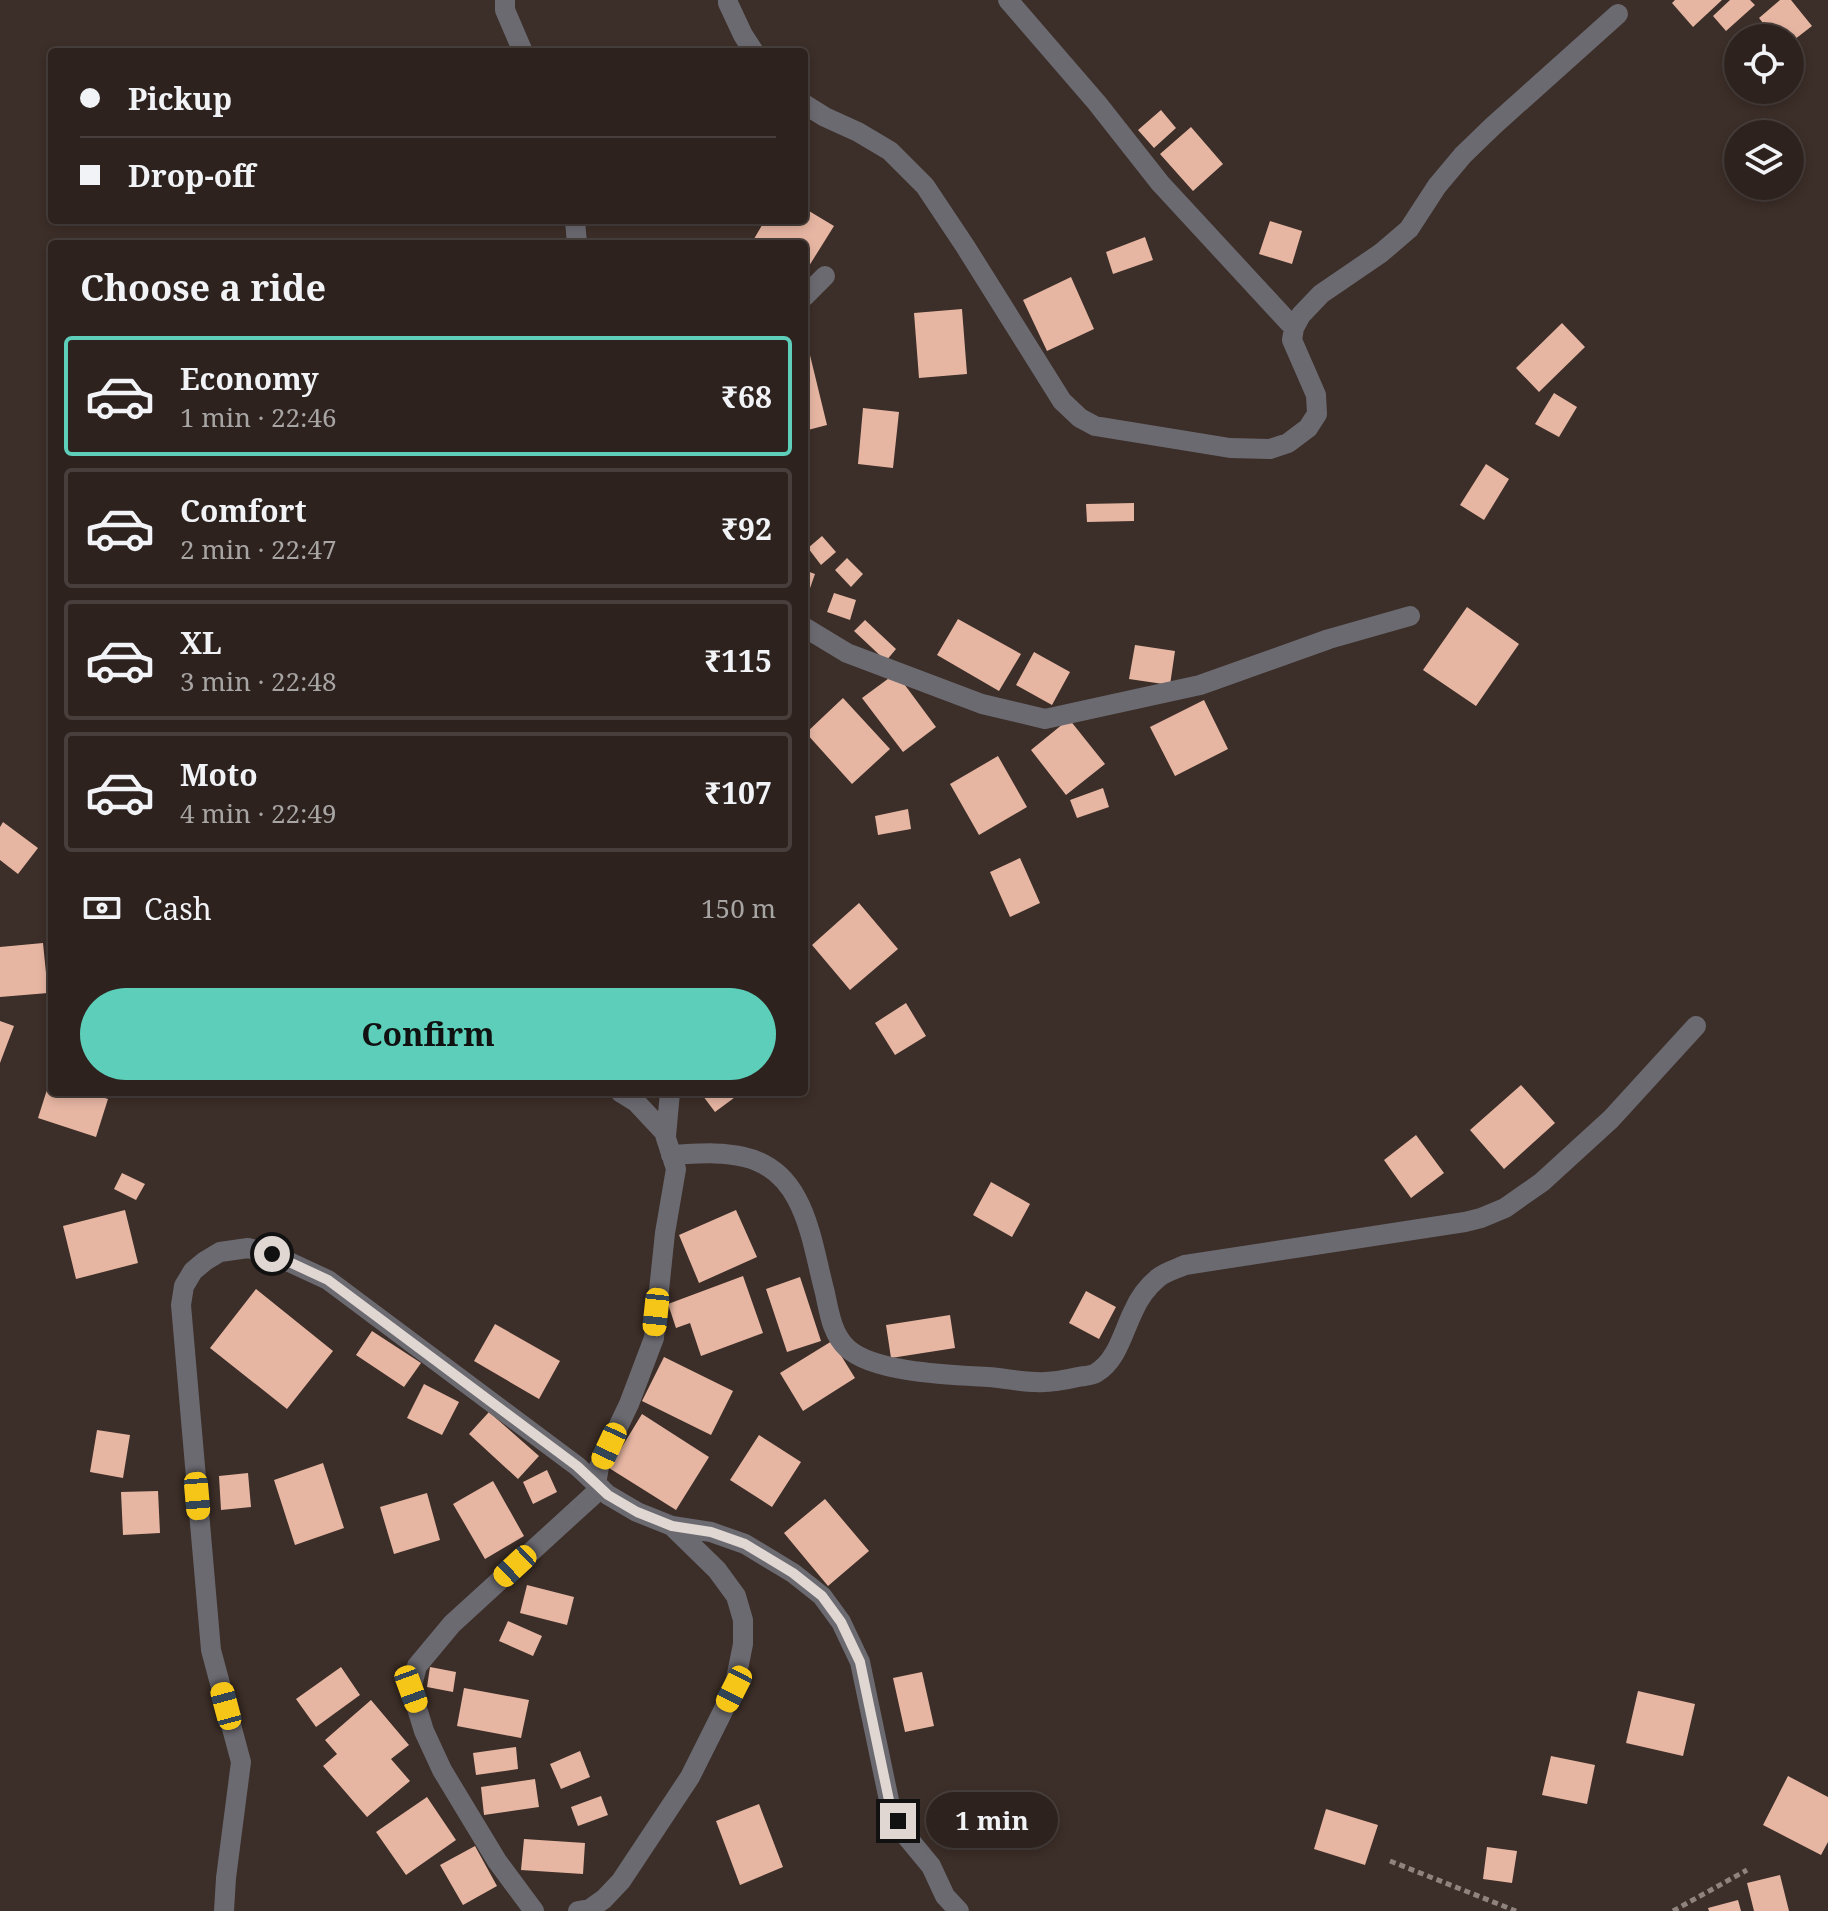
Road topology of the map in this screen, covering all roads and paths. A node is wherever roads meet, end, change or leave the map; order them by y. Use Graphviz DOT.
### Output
graph roads {
  1 [pos="505,0"];
  2 [pos="728,0"];
  3 [pos="1008,0"];
  4 [pos="1618,14"];
  5 [pos="521,48"];
  6 [pos="751,48"];
  7 [pos="808,106"];
  8 [pos="825,276"];
  9 [pos="808,293"];
  10 [pos="1294,328"];
  11 [pos="1410,616"];
  12 [pos="808,630"];
  13 [pos="1696,1026"];
  14 [pos="626,1096"];
  15 [pos="670,1096"];
  16 [pos="668,1145"];
  17 [pos="598,1486"];
  18 [pos="672,1526"];
  19 [pos="1390,1861"];
  20 [pos="1747,1870"];
  21 [pos="224,1911"];
  22 [pos="534,1911"];
  23 [pos="578,1911"];
  24 [pos="959,1911"];
  25 [pos="1516,1911"];
  26 [pos="1673,1911"];
  1 -- 5 [label="street"];
  2 -- 6 [label="street"];
  3 -- 10 [label="street"];
  4 -- 10 [label="street"];
  7 -- 10 [label="street"];
  8 -- 9 [label="street"];
  11 -- 12 [label="street"];
  13 -- 16 [label="street"];
  14 -- 16 [label="street"];
  15 -- 16 [label="street"];
  16 -- 17 [label="street"];
  17 -- 18 [label="street"];
  17 -- 21 [label="street"];
  17 -- 22 [label="street"];
  18 -- 23 [label="street"];
  18 -- 24 [label="street"];
  19 -- 25 [label="path"];
  20 -- 26 [label="path"];
}
